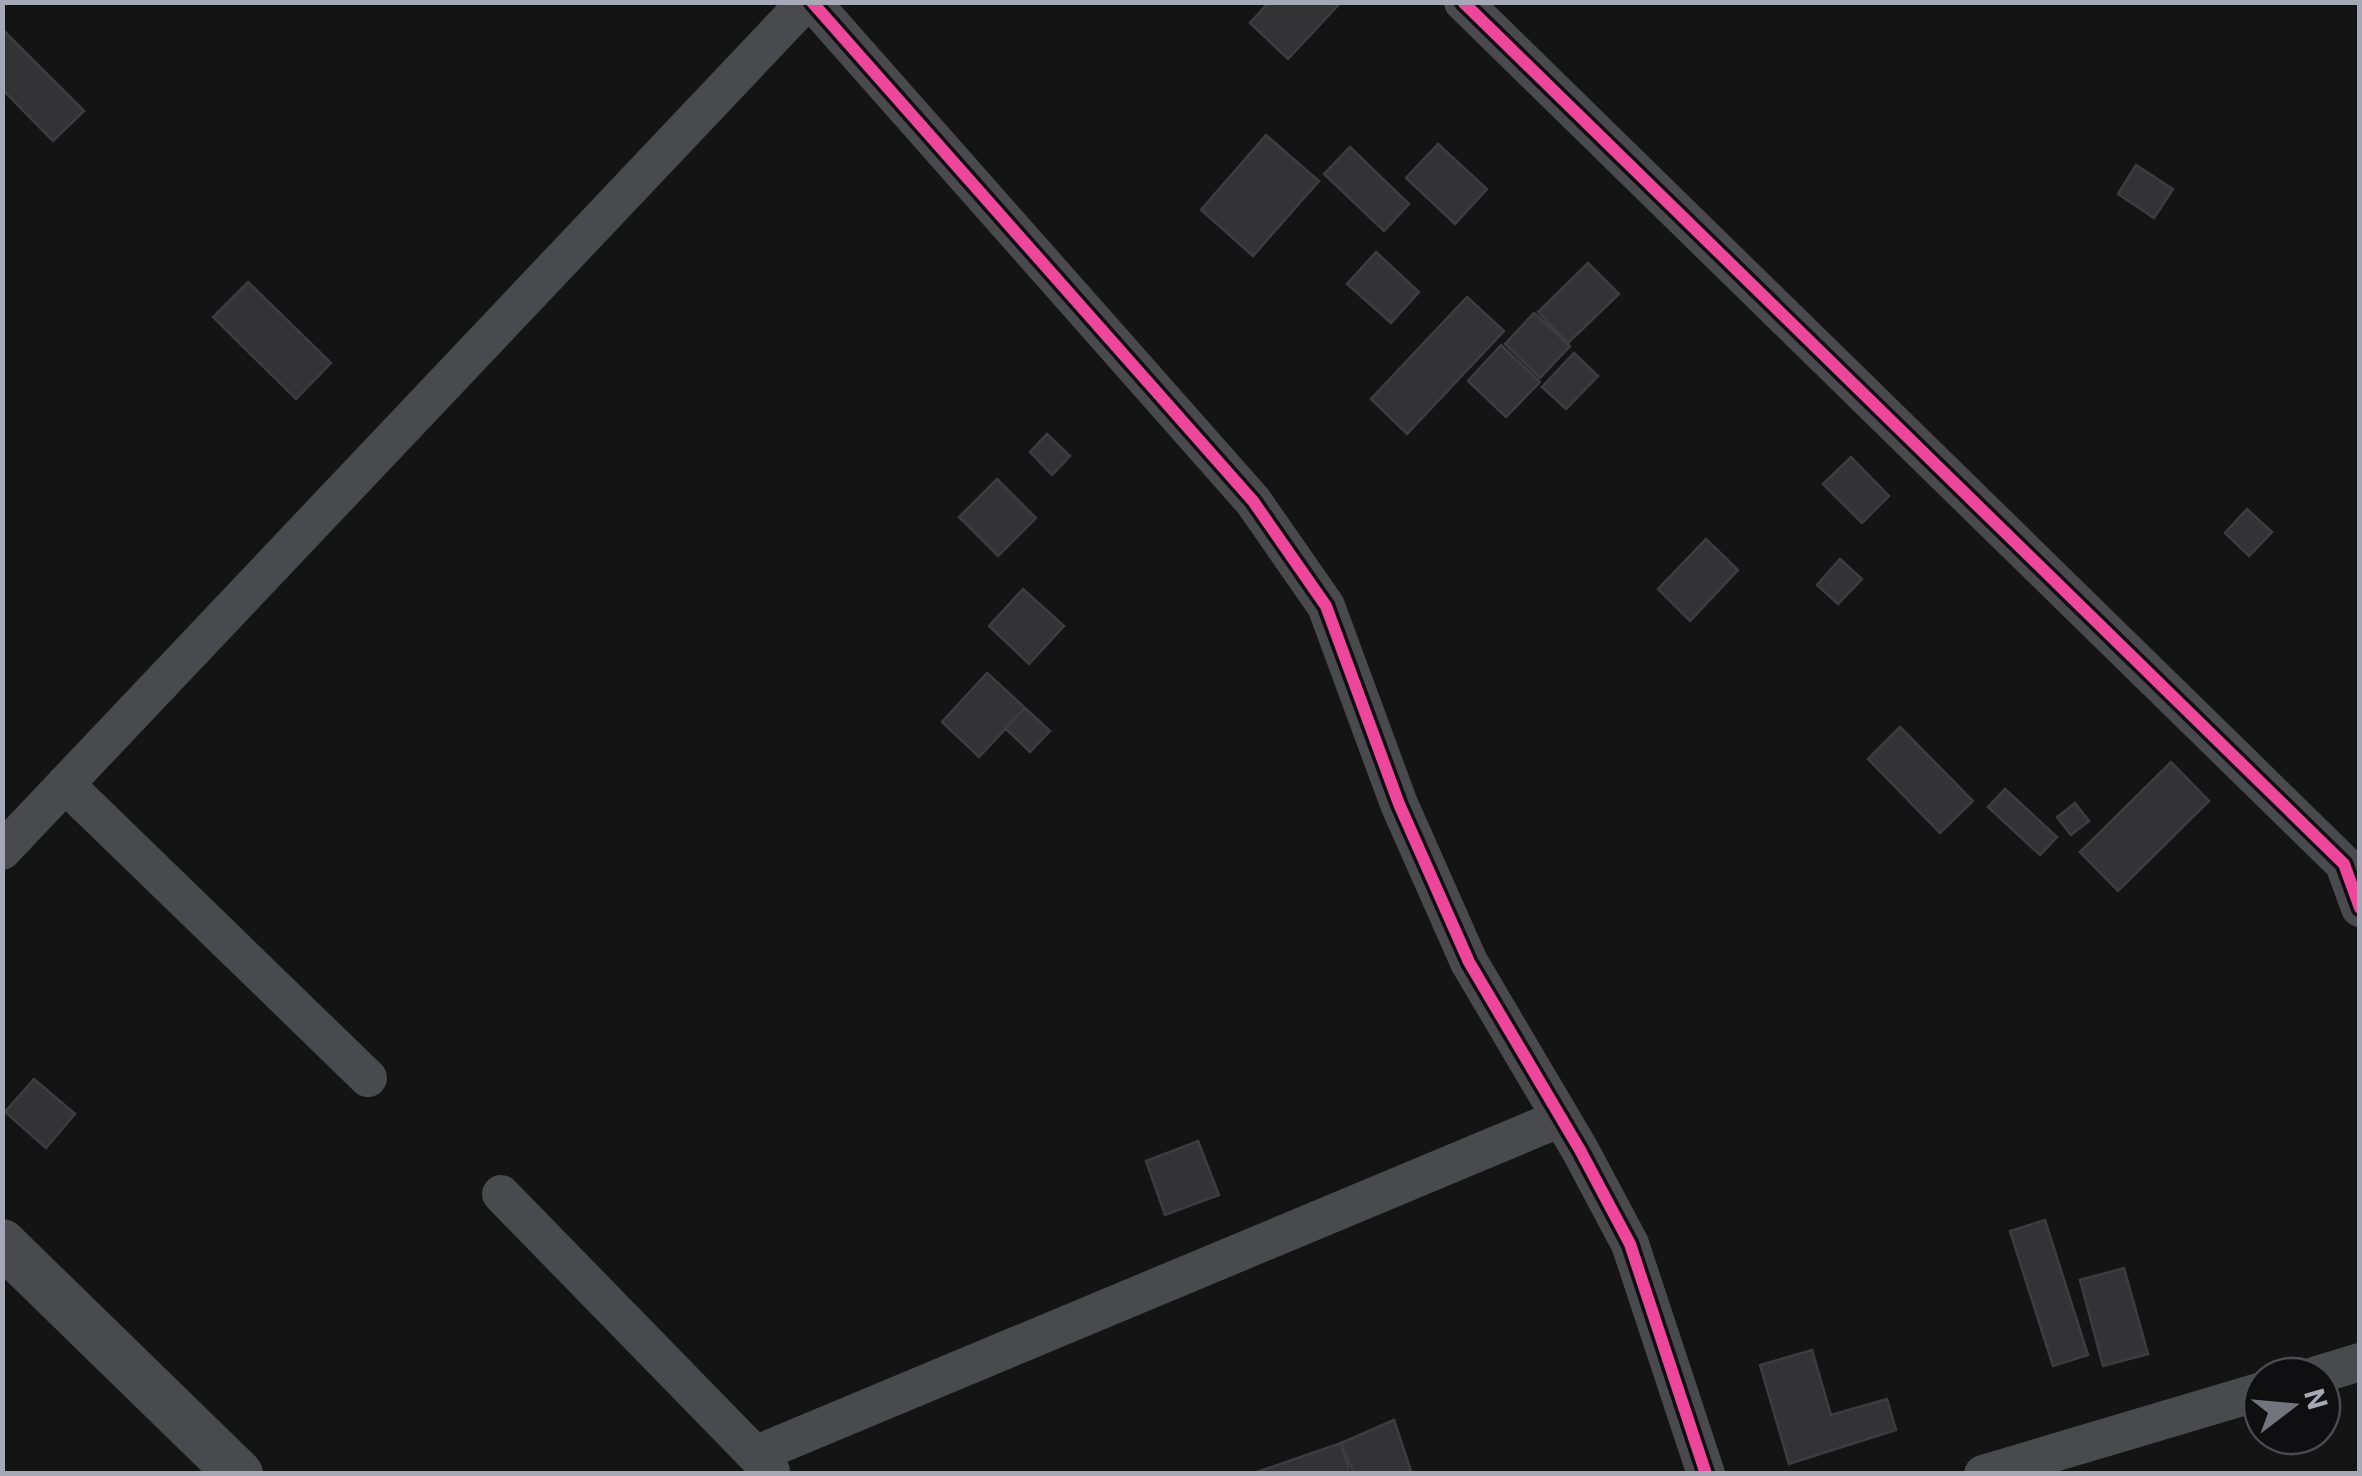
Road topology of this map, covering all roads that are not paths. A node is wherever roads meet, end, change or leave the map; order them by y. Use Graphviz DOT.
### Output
graph roads {
  1 [pos="809,2"];
  2 [pos="1463,2"];
  3 [pos="66,784"];
  4 [pos="2,851"];
  5 [pos="2360,908"];
  6 [pos="368,1078"];
  7 [pos="1560,1118"];
  8 [pos="501,1194"];
  9 [pos="2,1242"];
  10 [pos="2242,1397"];
  11 [pos="765,1464"];
  12 [pos="239,1474"];
  13 [pos="1706,1474"];
  14 [pos="1984,1474"];
  1 -- 3 [label="street"];
  1 -- 7 [label="street"];
  2 -- 5 [label="street"];
  3 -- 4 [label="street"];
  3 -- 6 [label="street"];
  7 -- 11 [label="street"];
  7 -- 13 [label="street"];
  8 -- 11 [label="street"];
  9 -- 12 [label="street"];
  10 -- 14 [label="street"];
}
